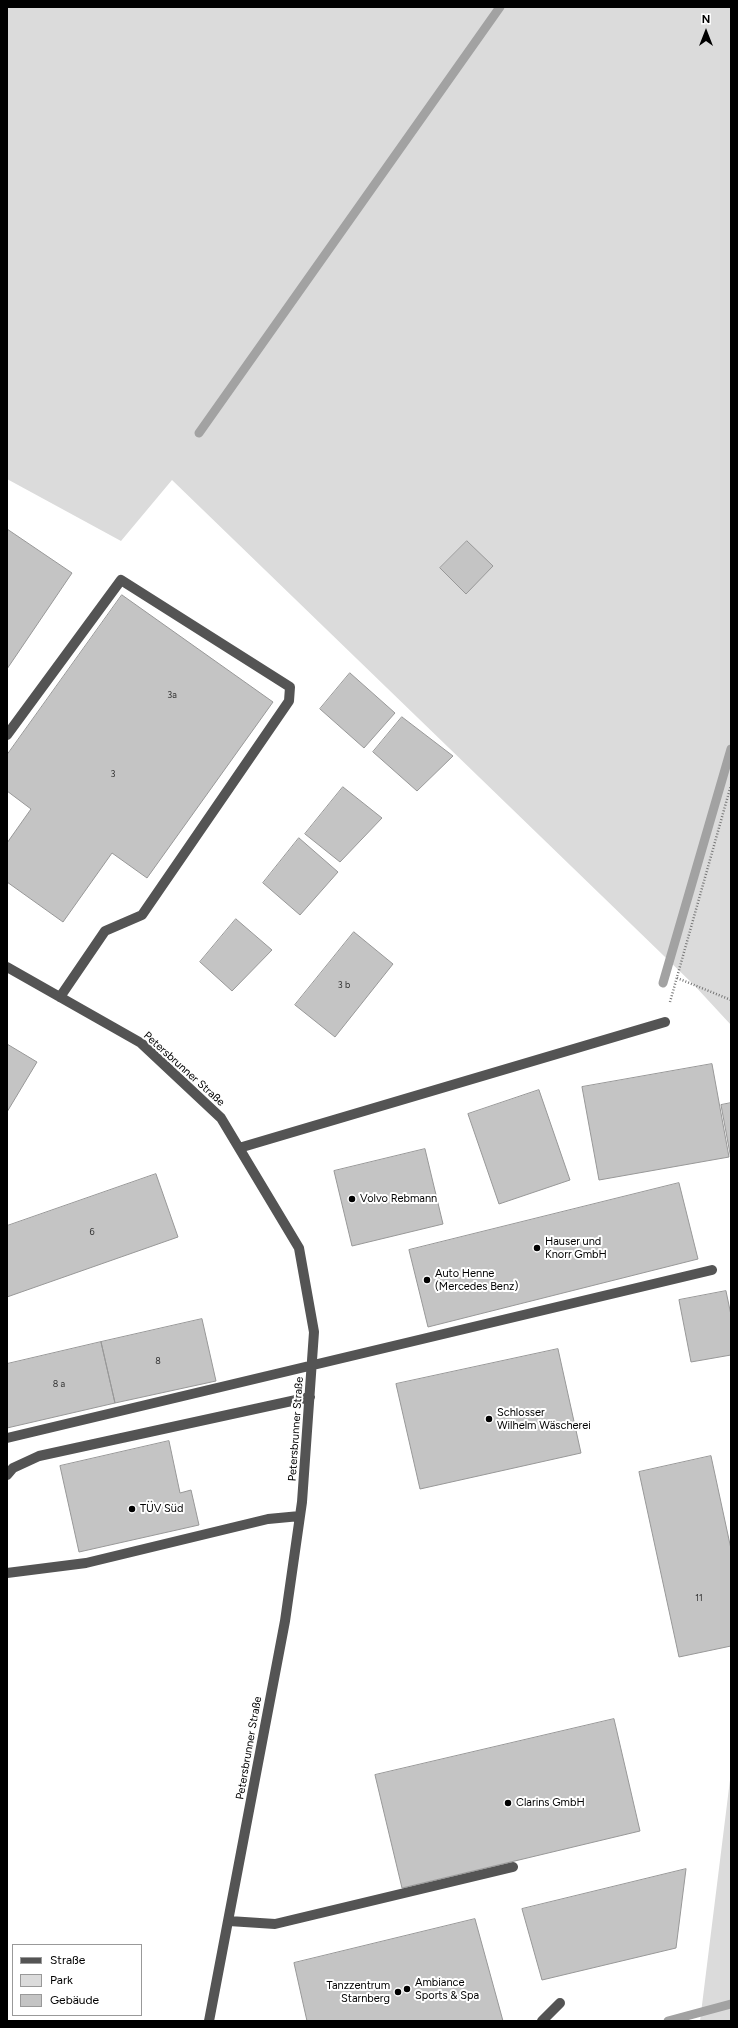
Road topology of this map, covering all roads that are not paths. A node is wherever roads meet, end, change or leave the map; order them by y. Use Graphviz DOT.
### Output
graph roads {
  1 [pos="7,736"];
  2 [pos="7,967"];
  3 [pos="60,997"];
  4 [pos="665,1022"];
  5 [pos="239,1148"];
  6 [pos="712,1270"];
  7 [pos="312,1364"];
  8 [pos="310,1397"];
  9 [pos="7,1438"];
  10 [pos="7,1475"];
  11 [pos="300,1516"];
  12 [pos="7,1573"];
  13 [pos="513,1866"];
  14 [pos="229,1921"];
  15 [pos="560,2003"];
  16 [pos="209,2021"];
  17 [pos="542,2021"];
  1 -- 3 [label="street"];
  2 -- 3 [label="street, Petersbrunner Straße"];
  3 -- 5 [label="street, Petersbrunner Straße"];
  4 -- 5 [label="street"];
  5 -- 7 [label="street, Petersbrunner Straße"];
  6 -- 7 [label="street"];
  7 -- 8 [label="street, Petersbrunner Straße"];
  7 -- 9 [label="street"];
  8 -- 10 [label="street"];
  8 -- 11 [label="street, Petersbrunner Straße"];
  11 -- 12 [label="street"];
  11 -- 14 [label="street, Petersbrunner Straße"];
  13 -- 14 [label="street"];
  14 -- 16 [label="street, Petersbrunner Straße"];
  15 -- 17 [label="street"];
}
